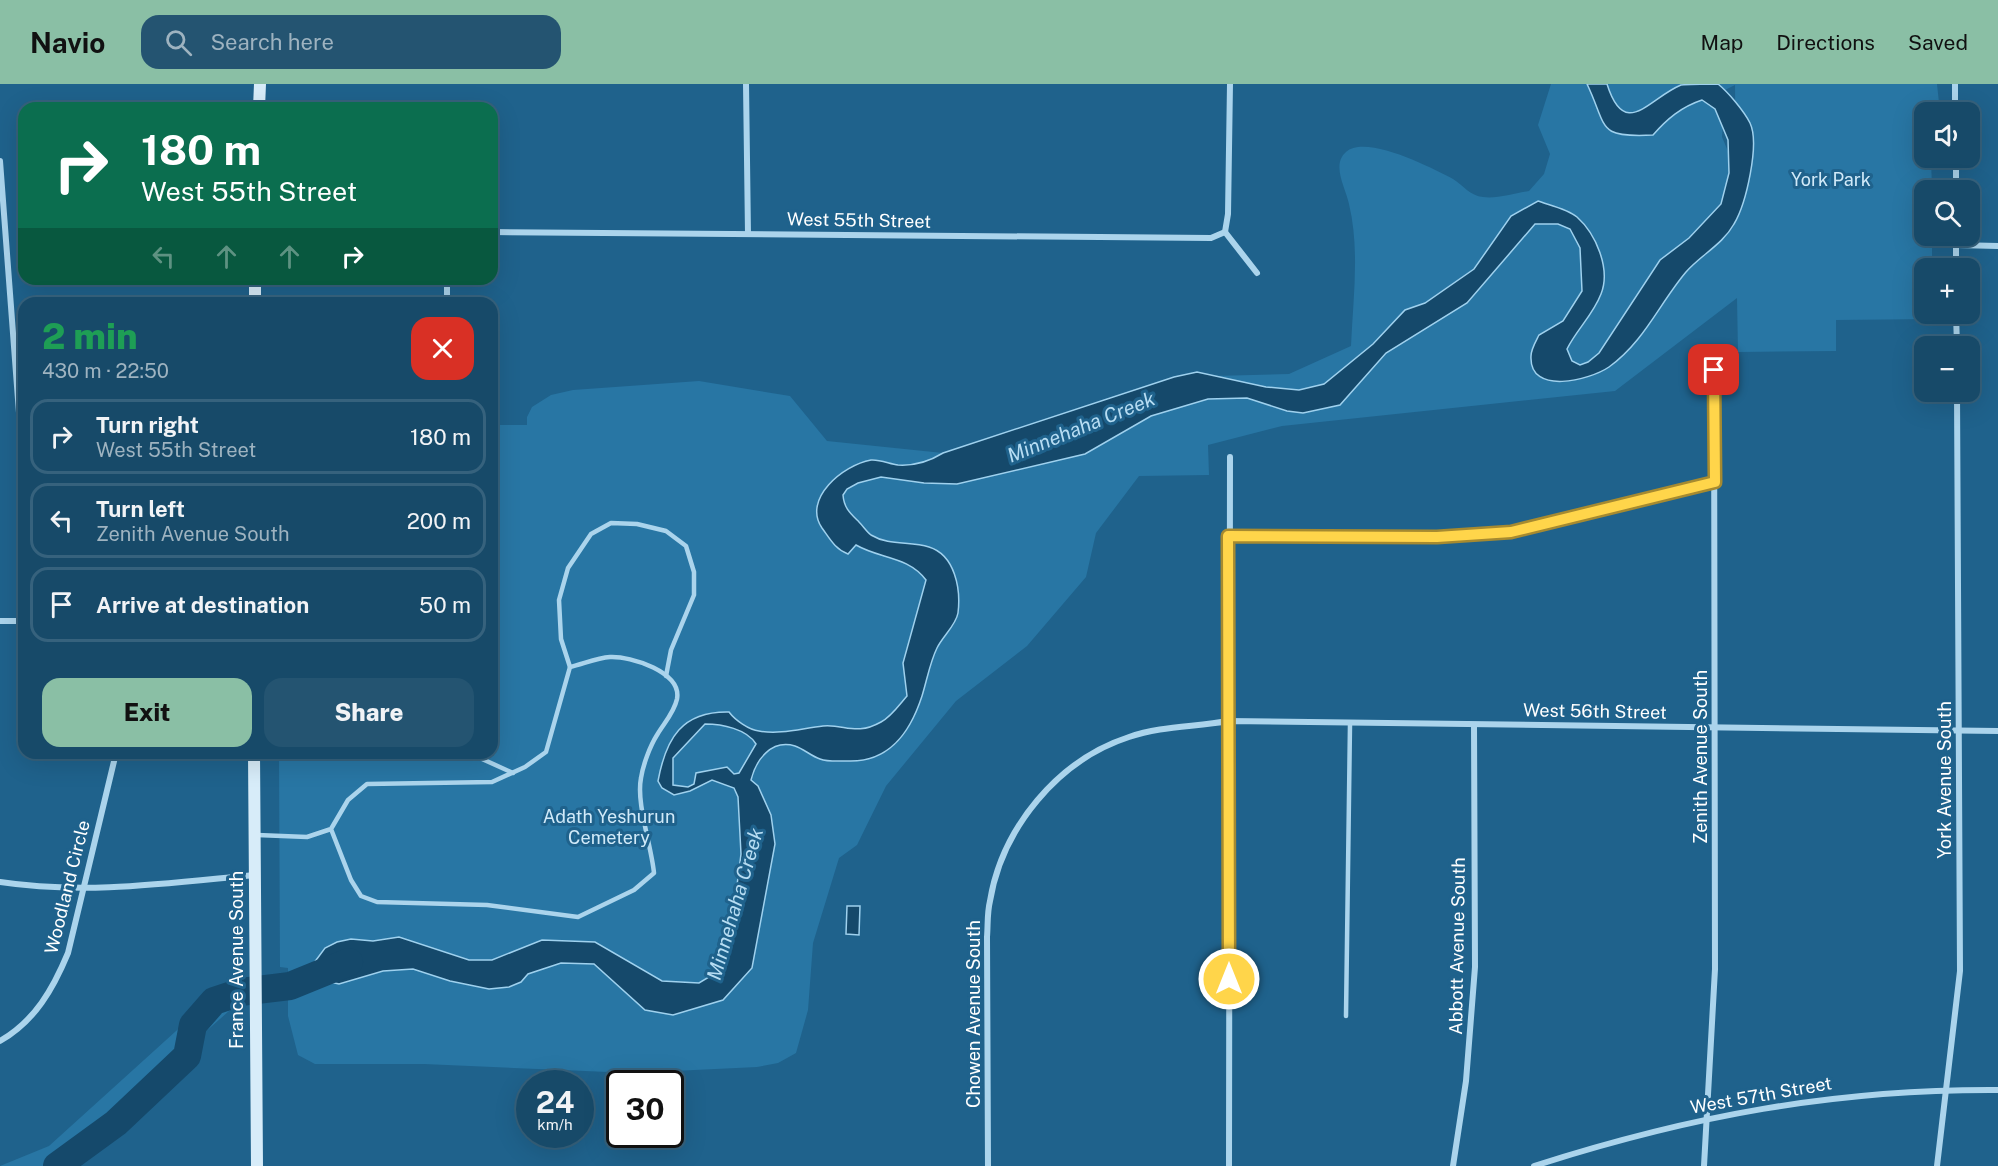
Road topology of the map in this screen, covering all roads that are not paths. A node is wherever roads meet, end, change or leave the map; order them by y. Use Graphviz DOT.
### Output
graph roads {
  1 [pos="260,84"];
  2 [pos="746,84"];
  3 [pos="1230,84"];
  4 [pos="1955,84"];
  5 [pos="259,102"];
  6 [pos="1955,102"];
  7 [pos="0,161"];
  8 [pos="498,232"];
  9 [pos="1225,232"];
  10 [pos="748,234"];
  11 [pos="1980,246"];
  12 [pos="1998,246"];
  13 [pos="1257,273"];
  14 [pos="1714,348"];
  15 [pos="18,400"];
  16 [pos="1957,402"];
  17 [pos="1230,457"];
  18 [pos="1715,482"];
  19 [pos="1228,536"];
  20 [pos="0,621"];
  21 [pos="18,621"];
  22 [pos="570,667"];
  23 [pos="666,676"];
  24 [pos="1228,721"];
  25 [pos="1350,724"];
  26 [pos="1474,725"];
  27 [pos="1715,728"];
  28 [pos="1959,730"];
  29 [pos="1998,731"];
  30 [pos="115,759"];
  31 [pos="254,759"];
  32 [pos="483,759"];
  33 [pos="513,772"];
  34 [pos="331,829"];
  35 [pos="254,835"];
  36 [pos="254,875"];
  37 [pos="0,882"];
  38 [pos="84,888"];
  39 [pos="1346,1016"];
  40 [pos="0,1041"];
  41 [pos="1947,1090"];
  42 [pos="1998,1090"];
  43 [pos="1707,1119"];
  44 [pos="257,1166"];
  45 [pos="988,1166"];
  46 [pos="1229,1166"];
  47 [pos="1453,1166"];
  48 [pos="1534,1166"];
  49 [pos="1704,1166"];
  50 [pos="1938,1166"];
  1 -- 5 [label="main road"];
  2 -- 10 [label="street"];
  3 -- 9 [label="street"];
  4 -- 6 [label="street"];
  7 -- 15 [label="street"];
  8 -- 10 [label="street, West 55th Street"];
  9 -- 10 [label="street, West 55th Street"];
  9 -- 13 [label="street"];
  11 -- 12 [label="street"];
  14 -- 18 [label="street, Zenith Avenue South"];
  16 -- 28 [label="street, York Avenue South"];
  17 -- 19 [label="street"];
  18 -- 19 [label="street"];
  18 -- 27 [label="street, Zenith Avenue South"];
  19 -- 24 [label="street"];
  20 -- 21 [label="street"];
  22 -- 23 [label="lane"];
  22 -- 23 [label="lane"];
  22 -- 33 [label="lane"];
  23 -- 34 [label="lane"];
  24 -- 25 [label="street, West 56th Street"];
  24 -- 45 [label="street, Chowen Avenue South"];
  24 -- 46 [label="street"];
  25 -- 26 [label="street, West 56th Street"];
  25 -- 39 [label="lane"];
  26 -- 27 [label="street, West 56th Street"];
  26 -- 47 [label="street, Abbott Avenue South"];
  27 -- 28 [label="street, West 56th Street"];
  27 -- 43 [label="street, Zenith Avenue South"];
  28 -- 29 [label="street, West 56th Street"];
  28 -- 41 [label="street, York Avenue South"];
  30 -- 38 [label="street, Woodland Circle"];
  31 -- 35 [label="main road, France Avenue South"];
  32 -- 33 [label="lane"];
  33 -- 34 [label="lane"];
  34 -- 35 [label="lane"];
  35 -- 36 [label="main road, France Avenue South"];
  36 -- 38 [label="street"];
  36 -- 44 [label="main road, France Avenue South"];
  37 -- 38 [label="street"];
  38 -- 40 [label="street, Woodland Circle"];
  41 -- 42 [label="street, West 57th Street"];
  41 -- 43 [label="street, West 57th Street"];
  41 -- 50 [label="street, York Avenue South"];
  43 -- 48 [label="street, West 57th Street"];
  43 -- 49 [label="street, Zenith Avenue South"];
}
